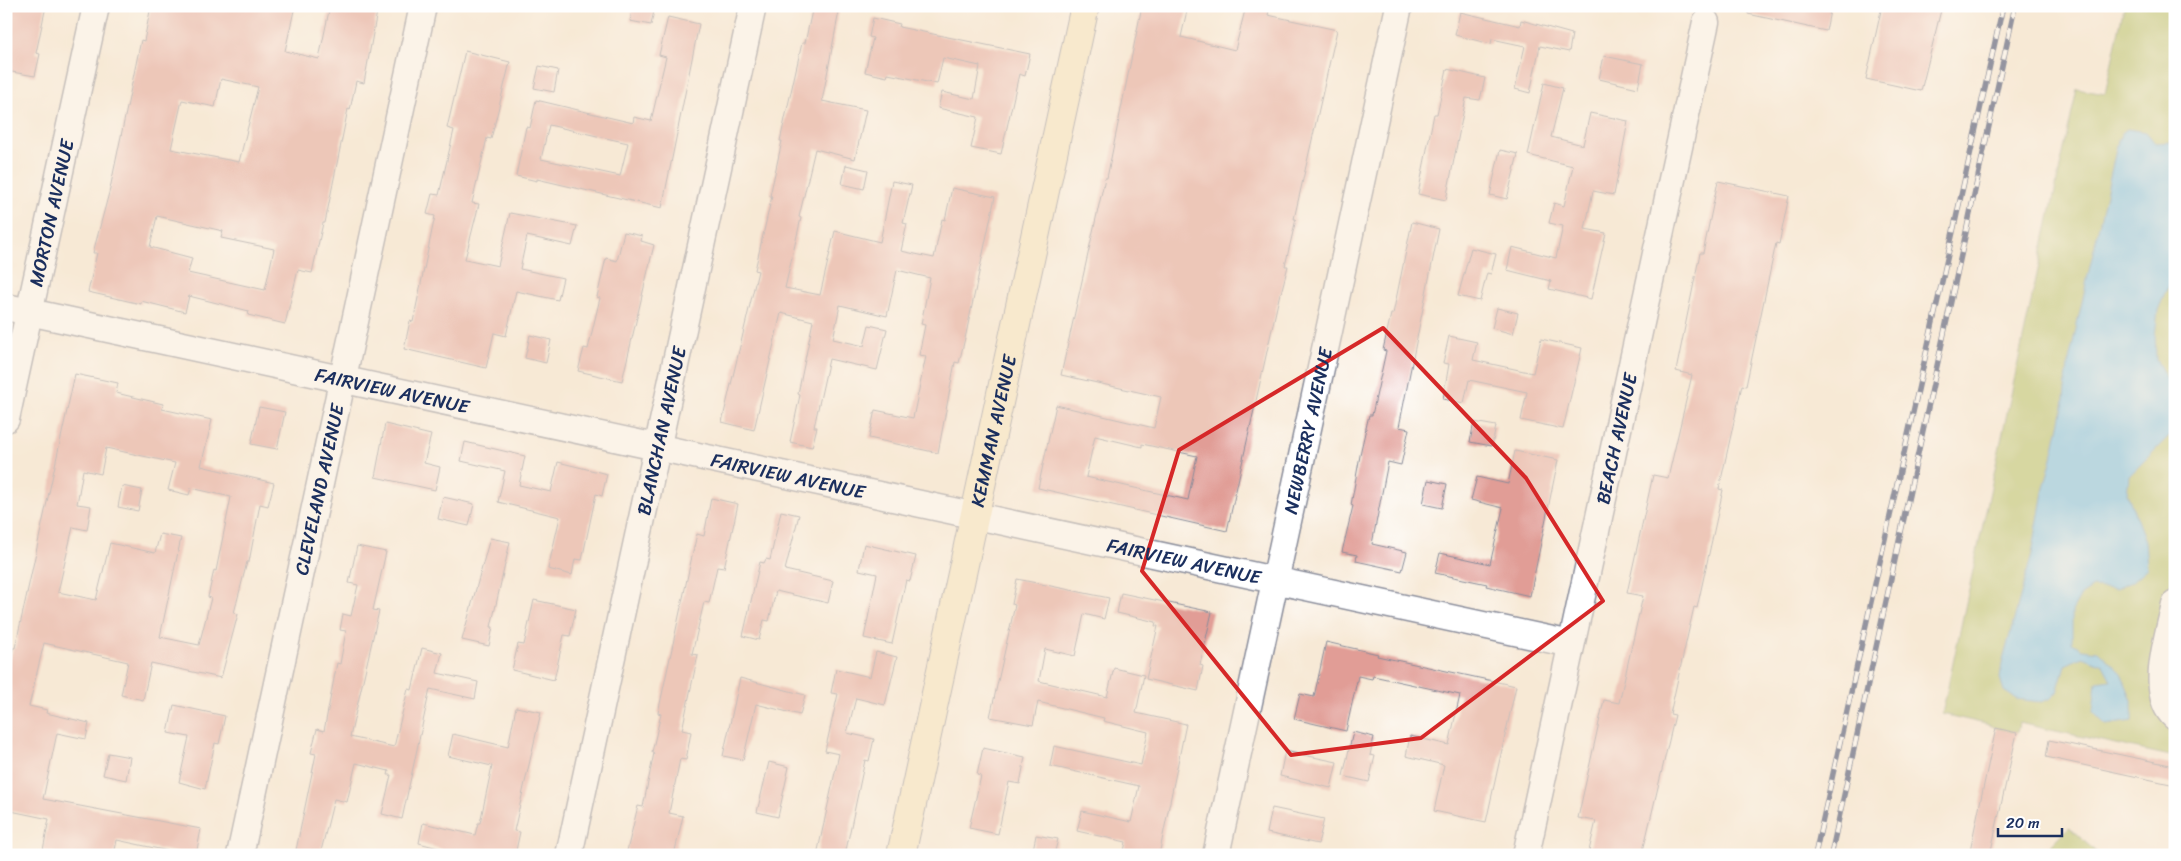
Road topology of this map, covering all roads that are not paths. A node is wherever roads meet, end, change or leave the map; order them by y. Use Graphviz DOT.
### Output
graph roads {
  1 [pos="96,6"];
  2 [pos="423,6"];
  3 [pos="753,6"];
  4 [pos="1085,6"];
  5 [pos="1399,6"];
  6 [pos="1706,22"];
  7 [pos="18,309"];
  8 [pos="342,379"];
  9 [pos="6,419"];
  10 [pos="657,447"];
  11 [pos="975,516"];
  12 [pos="1275,580"];
  13 [pos="2175,604"];
  14 [pos="1571,644"];
  15 [pos="2175,717"];
  16 [pos="240,855"];
  17 [pos="569,855"];
  18 [pos="901,855"];
  19 [pos="1216,855"];
  20 [pos="1526,855"];
  1 -- 7 [label="street, MORTON AVENUE"];
  2 -- 8 [label="street, CLEVELAND AVENUE"];
  3 -- 10 [label="street, BLANCHAN AVENUE"];
  4 -- 11 [label="street, KEMMAN AVENUE"];
  5 -- 12 [label="street, NEWBERRY AVENUE"];
  6 -- 14 [label="street, BEACH AVENUE"];
  7 -- 8 [label="street, FAIRVIEW AVENUE"];
  7 -- 9 [label="street, MORTON AVENUE"];
  8 -- 10 [label="street, FAIRVIEW AVENUE"];
  8 -- 16 [label="street, CLEVELAND AVENUE"];
  10 -- 11 [label="street, FAIRVIEW AVENUE"];
  10 -- 17 [label="street, BLANCHAN AVENUE"];
  11 -- 12 [label="street, FAIRVIEW AVENUE"];
  11 -- 18 [label="street, KEMMAN AVENUE"];
  12 -- 14 [label="street, FAIRVIEW AVENUE"];
  12 -- 19 [label="street, NEWBERRY AVENUE"];
  13 -- 15 [label="street"];
  14 -- 20 [label="street, BEACH AVENUE"];
}
